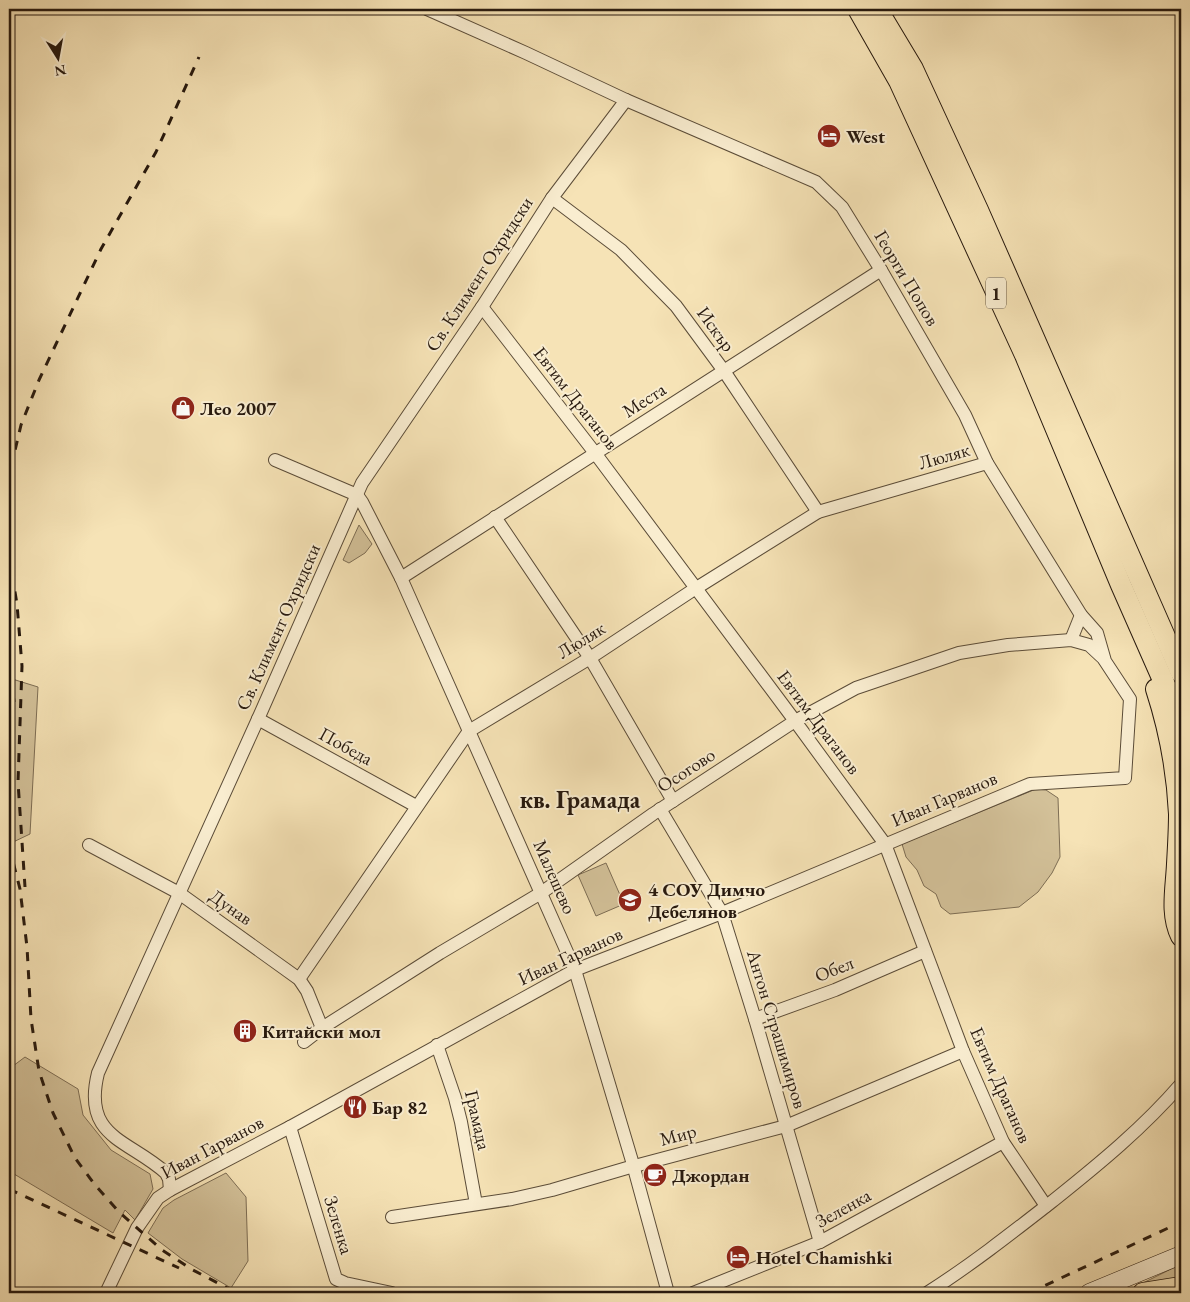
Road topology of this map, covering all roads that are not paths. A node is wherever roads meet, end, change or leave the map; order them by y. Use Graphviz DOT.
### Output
graph roads {
  1 [pos="427,9"];
  2 [pos="858,9"];
  3 [pos="877,9"];
  4 [pos="626,100"];
  5 [pos="552,198"];
  6 [pos="881,270"];
  7 [pos="482,307"];
  8 [pos="724,371"];
  9 [pos="595,454"];
  10 [pos="275,460"];
  11 [pos="987,463"];
  12 [pos="357,496"];
  13 [pos="818,512"];
  14 [pos="495,517"];
  15 [pos="401,578"];
  16 [pos="1130,580"];
  17 [pos="696,588"];
  18 [pos="1081,615"];
  19 [pos="1071,640"];
  20 [pos="590,658"];
  21 [pos="1105,661"];
  22 [pos="1181,662"];
  23 [pos="1181,673"];
  24 [pos="258,719"];
  25 [pos="795,721"];
  26 [pos="1181,721"];
  27 [pos="469,731"];
  28 [pos="1126,778"];
  29 [pos="673,800"];
  30 [pos="416,806"];
  31 [pos="660,809"];
  32 [pos="885,844"];
  33 [pos="89,845"];
  34 [pos="179,893"];
  35 [pos="541,893"];
  36 [pos="722,912"];
  37 [pos="1181,936"];
  38 [pos="925,951"];
  39 [pos="575,970"];
  40 [pos="299,979"];
  41 [pos="755,1019"];
  42 [pos="322,1028"];
  43 [pos="304,1042"];
  44 [pos="437,1045"];
  45 [pos="963,1051"];
  46 [pos="1181,1084"];
  47 [pos="786,1126"];
  48 [pos="290,1127"];
  49 [pos="1003,1142"];
  50 [pos="634,1166"];
  51 [pos="170,1190"];
  52 [pos="476,1204"];
  53 [pos="1046,1206"];
  54 [pos="392,1218"];
  55 [pos="820,1242"];
  56 [pos="1181,1254"];
  57 [pos="1147,1270"];
  58 [pos="1181,1287"];
  59 [pos="106,1293"];
  60 [pos="392,1293"];
  61 [pos="668,1293"];
  62 [pos="693,1293"];
  63 [pos="927,1293"];
  64 [pos="1089,1293"];
  65 [pos="1104,1293"];
  66 [pos="1143,1293"];
  1 -- 4 [label="street, Георги Попов"];
  2 -- 16 [label="main road, 1"];
  3 -- 16 [label="main road, 1"];
  4 -- 5 [label="street, Св. Климент Охридски"];
  4 -- 6 [label="street, Георги Попов"];
  5 -- 7 [label="street, Св. Климент Охридски"];
  5 -- 8 [label="street, Искър"];
  6 -- 8 [label="street, Места"];
  6 -- 11 [label="street, Георги Попов"];
  7 -- 9 [label="street, Евтим Драганов"];
  7 -- 12 [label="street, Св. Климент Охридски"];
  8 -- 9 [label="street, Места"];
  8 -- 13 [label="street, Искър"];
  9 -- 14 [label="street, Места"];
  9 -- 17 [label="street, Евтим Драганов"];
  10 -- 12 [label="street"];
  11 -- 13 [label="street, Люляк"];
  11 -- 18 [label="street, Георги Попов"];
  12 -- 15 [label="street, Малешево"];
  12 -- 24 [label="street, Св. Климент Охридски"];
  13 -- 17 [label="street, Люляк"];
  14 -- 15 [label="street, Места"];
  14 -- 20 [label="street"];
  15 -- 27 [label="street, Малешево"];
  16 -- 22 [label="main road"];
  16 -- 23 [label="main road, 1"];
  16 -- 26 [label="main road, 1"];
  16 -- 37 [label="main road"];
  17 -- 20 [label="street, Люляк"];
  17 -- 25 [label="street, Евтим Драганов"];
  18 -- 19 [label="street"];
  18 -- 21 [label="street, Георги Попов"];
  19 -- 21 [label="street"];
  19 -- 25 [label="street, Осогово"];
  20 -- 27 [label="street, Люляк"];
  20 -- 29 [label="street"];
  21 -- 28 [label="street, Георги Попов"];
  24 -- 30 [label="street, Победа"];
  24 -- 34 [label="street, Св. Климент Охридски"];
  25 -- 29 [label="street, Осогово"];
  25 -- 32 [label="street, Евтим Драганов"];
  27 -- 30 [label="street, Люляк"];
  27 -- 35 [label="street, Малешево"];
  28 -- 32 [label="street, Иван Гарванов"];
  29 -- 31 [label="street, Осогово"];
  30 -- 40 [label="street, Люляк"];
  31 -- 35 [label="street, Осогово"];
  31 -- 36 [label="street, Антон Страшимиров"];
  32 -- 36 [label="street, Иван Гарванов"];
  32 -- 38 [label="street, Евтим Драганов"];
  33 -- 34 [label="street, Дунав"];
  34 -- 40 [label="street, Дунав"];
  34 -- 51 [label="street, Св. Климент Охридски"];
  35 -- 39 [label="street, Малешево"];
  35 -- 42 [label="street, Осогово"];
  36 -- 39 [label="street, Иван Гарванов"];
  36 -- 41 [label="street, Антон Страшимиров"];
  38 -- 41 [label="street, Обел"];
  38 -- 45 [label="street, Евтим Драганов"];
  39 -- 44 [label="street, Иван Гарванов"];
  39 -- 50 [label="street, Малешево"];
  40 -- 42 [label="street, Дунав"];
  41 -- 47 [label="street, Антон Страшимиров"];
  42 -- 43 [label="street, Осогово"];
  44 -- 48 [label="street, Иван Гарванов"];
  44 -- 52 [label="street, Грамада"];
  45 -- 47 [label="street, Мир"];
  45 -- 49 [label="street, Евтим Драганов"];
  46 -- 53 [label="street"];
  47 -- 50 [label="street, Мир"];
  47 -- 55 [label="street, Антон Страшимиров"];
  48 -- 51 [label="street, Иван Гарванов"];
  48 -- 60 [label="street, Зеленка"];
  49 -- 53 [label="street, Евтим Драганов"];
  49 -- 55 [label="street, Зеленка"];
  50 -- 52 [label="street, Мир"];
  50 -- 61 [label="street, Малешево"];
  51 -- 59 [label="street, Иван Гарванов"];
  52 -- 54 [label="street, Мир"];
  53 -- 63 [label="street"];
  55 -- 62 [label="street, Зеленка"];
  56 -- 57 [label="main road"];
  57 -- 64 [label="main road"];
  57 -- 65 [label="main road"];
  58 -- 66 [label="main road"];
}
